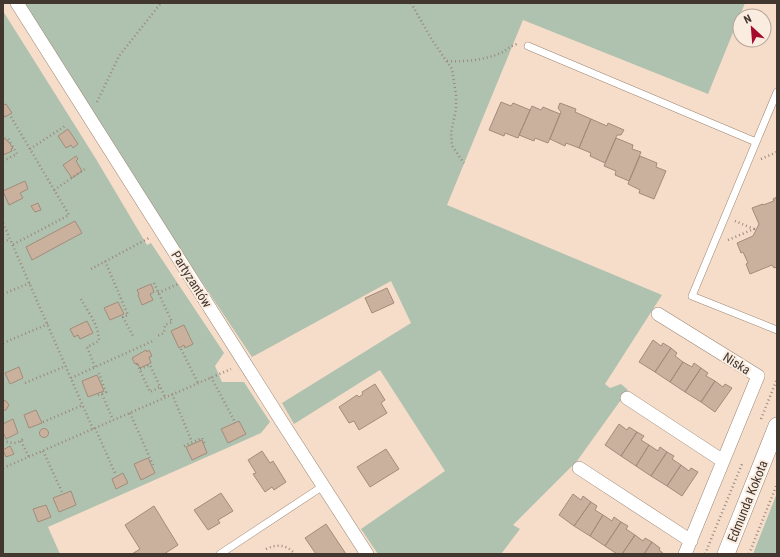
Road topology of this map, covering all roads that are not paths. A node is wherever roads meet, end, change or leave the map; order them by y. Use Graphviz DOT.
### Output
graph roads {
  1 [pos="17,3"];
  2 [pos="528,46"];
  3 [pos="777,92"];
  4 [pos="756,142"];
  5 [pos="658,314"];
  6 [pos="777,330"];
  7 [pos="627,398"];
  8 [pos="777,426"];
  9 [pos="723,461"];
  10 [pos="579,468"];
  11 [pos="323,486"];
  12 [pos="691,541"];
  13 [pos="220,554"];
  14 [pos="367,554"];
  15 [pos="685,554"];
  16 [pos="726,554"];
  1 -- 11 [label="street, Partyzantów"];
  2 -- 4 [label="lane"];
  3 -- 4 [label="lane"];
  4 -- 6 [label="lane"];
  5 -- 9 [label="street, Niska"];
  7 -- 9 [label="street"];
  8 -- 16 [label="street, Edmunda Kokota"];
  9 -- 12 [label="street, Niska"];
  10 -- 12 [label="street"];
  11 -- 13 [label="lane"];
  11 -- 14 [label="street, Partyzantów"];
  12 -- 15 [label="street, Niska"];
}
